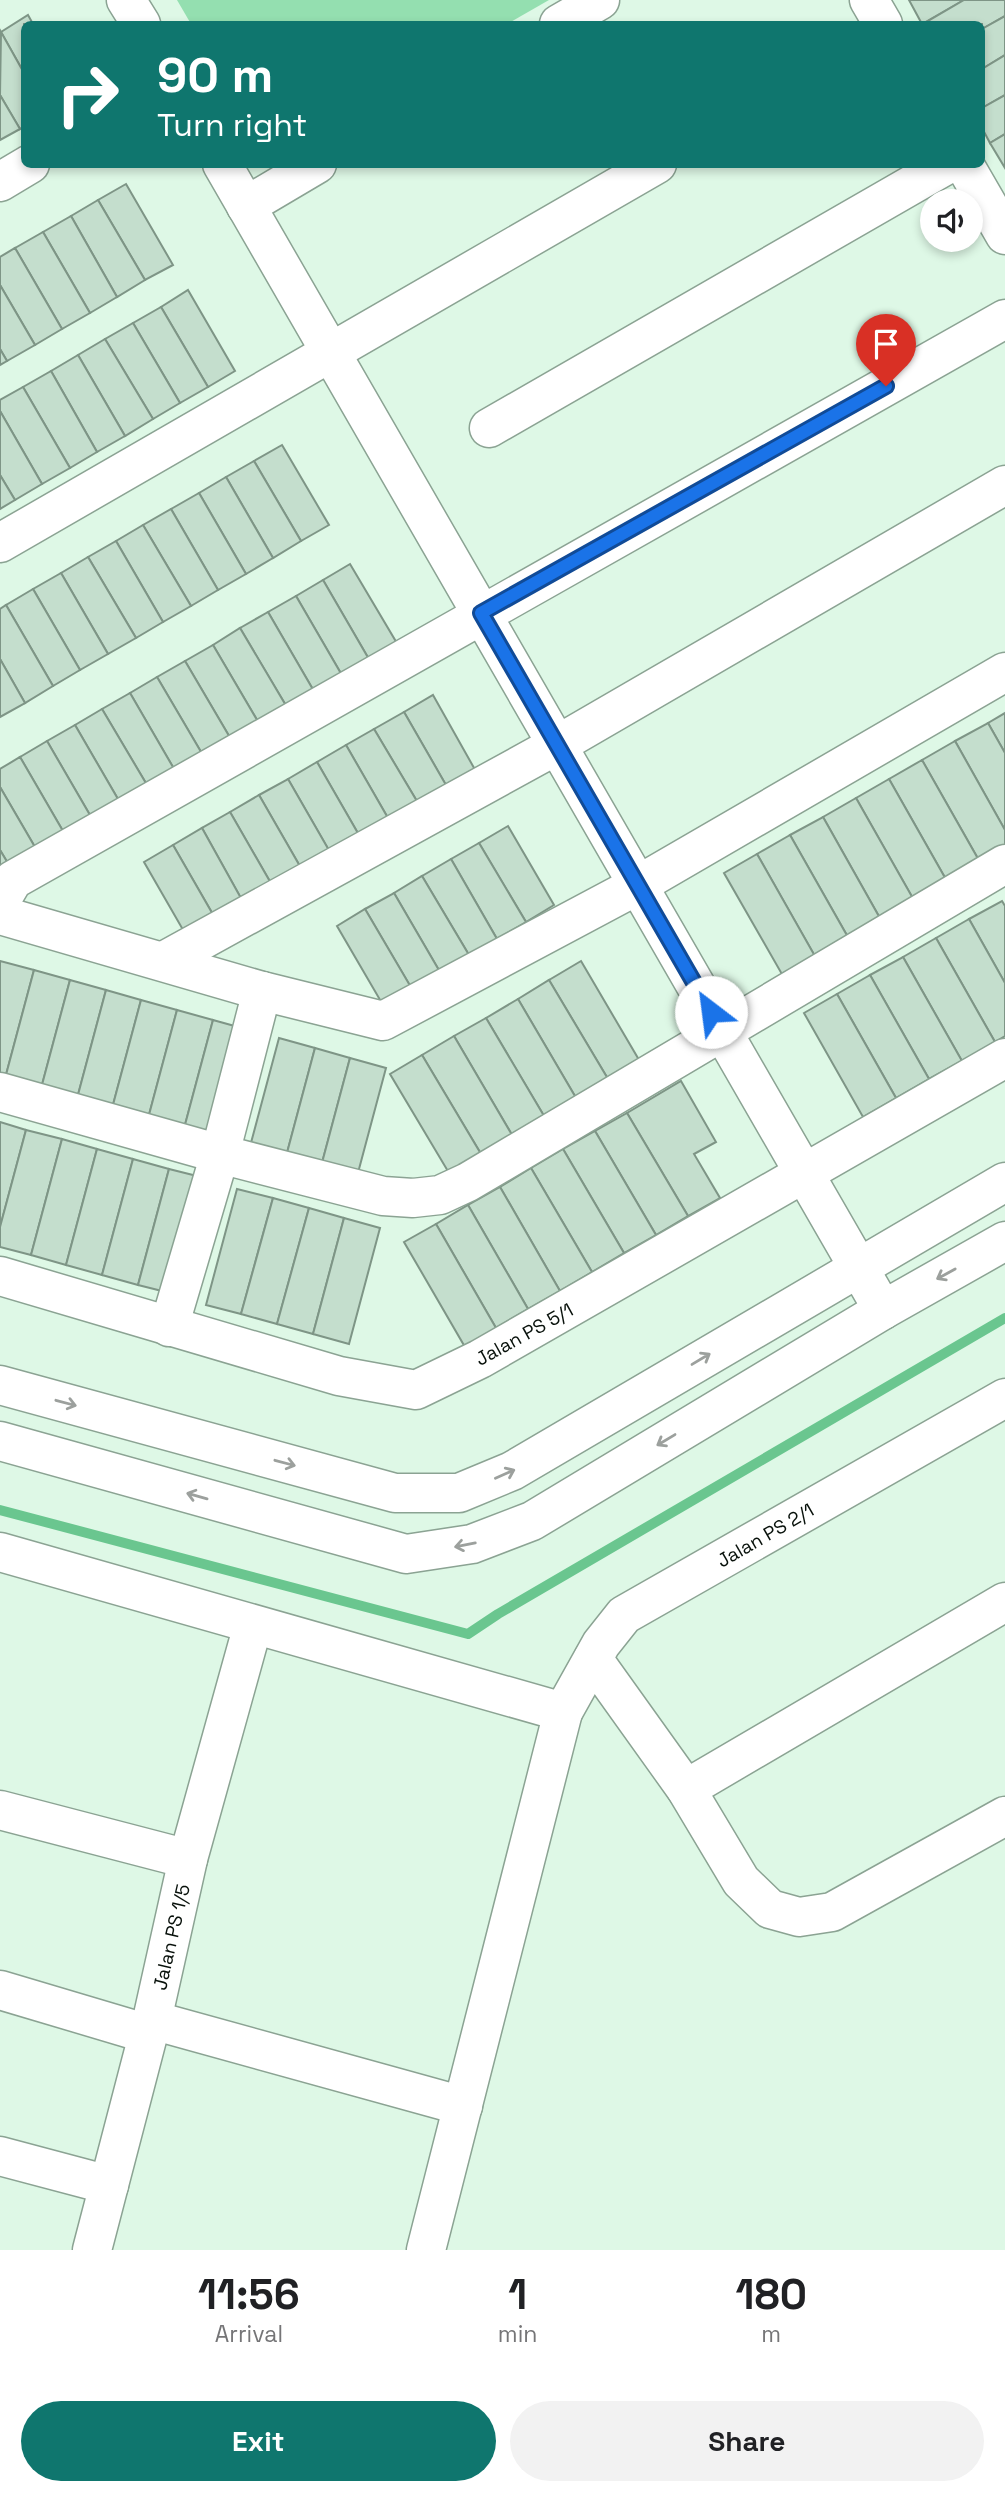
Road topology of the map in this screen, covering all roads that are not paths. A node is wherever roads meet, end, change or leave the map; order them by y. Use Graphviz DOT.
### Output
graph roads {
  1 [pos="126,0"];
  2 [pos="600,0"];
  3 [pos="869,0"];
  4 [pos="139,21"];
  5 [pos="564,21"];
  6 [pos="881,21"];
  7 [pos="23,168"];
  8 [pos="224,168"];
  9 [pos="310,168"];
  10 [pos="650,168"];
  11 [pos="941,168"];
  12 [pos="966,168"];
  13 [pos="0,182"];
  14 [pos="246,206"];
  15 [pos="1005,235"];
  16 [pos="1005,319"];
  17 [pos="331,353"];
  18 [pos="489,428"];
  19 [pos="1005,485"];
  20 [pos="0,543"];
  21 [pos="481,613"];
  22 [pos="1005,672"];
  23 [pos="557,745"];
  24 [pos="1005,864"];
  25 [pos="638,885"];
  26 [pos="0,902"];
  27 [pos="0,915"];
  28 [pos="164,961"];
  29 [pos="262,991"];
  30 [pos="723,1033"];
  31 [pos="1005,1058"];
  32 [pos="0,1091"];
  33 [pos="220,1154"];
  34 [pos="804,1173"];
  35 [pos="1005,1182"];
  36 [pos="1005,1241"];
  37 [pos="858,1266"];
  38 [pos="0,1276"];
  39 [pos="883,1310"];
  40 [pos="169,1327"];
  41 [pos="0,1385"];
  42 [pos="1005,1398"];
  43 [pos="0,1441"];
  44 [pos="0,1552"];
  45 [pos="1005,1602"];
  46 [pos="254,1625"];
  47 [pos="593,1659"];
  48 [pos="563,1712"];
  49 [pos="686,1789"];
  50 [pos="0,1810"];
  51 [pos="1005,1816"];
  52 [pos="188,1859"];
  53 [pos="0,1990"];
  54 [pos="150,2027"];
  55 [pos="463,2106"];
  56 [pos="0,2156"];
  57 [pos="109,2185"];
  58 [pos="92,2250"];
  59 [pos="426,2250"];
  1 -- 4 [label="street"];
  2 -- 5 [label="street"];
  3 -- 6 [label="street"];
  7 -- 13 [label="street"];
  8 -- 14 [label="street"];
  9 -- 14 [label="street"];
  10 -- 17 [label="street"];
  11 -- 18 [label="street"];
  12 -- 15 [label="street"];
  14 -- 17 [label="street"];
  16 -- 21 [label="street"];
  17 -- 20 [label="street"];
  17 -- 21 [label="street"];
  19 -- 23 [label="street"];
  21 -- 23 [label="street"];
  21 -- 26 [label="street"];
  22 -- 25 [label="street"];
  23 -- 25 [label="street"];
  23 -- 28 [label="street"];
  24 -- 30 [label="street"];
  25 -- 29 [label="street"];
  25 -- 30 [label="street"];
  27 -- 28 [label="street"];
  28 -- 29 [label="street"];
  29 -- 33 [label="street"];
  30 -- 33 [label="street"];
  30 -- 34 [label="street"];
  31 -- 34 [label="street, Jalan PS 5/1"];
  32 -- 33 [label="street"];
  33 -- 40 [label="street"];
  34 -- 37 [label="street"];
  34 -- 40 [label="street, Jalan PS 5/1"];
  35 -- 37 [label="street"];
  36 -- 39 [label="street, one-way"];
  37 -- 39 [label="street"];
  41 -- 37 [label="street, one-way"];
  38 -- 40 [label="street, Jalan PS 5/1"];
  39 -- 43 [label="street, one-way"];
  42 -- 47 [label="street, Jalan PS 2/1"];
  44 -- 46 [label="street"];
  45 -- 49 [label="street"];
  46 -- 48 [label="street"];
  46 -- 52 [label="street, Jalan PS 1/5"];
  47 -- 48 [label="street, Jalan PS 2/1"];
  47 -- 49 [label="street"];
  48 -- 55 [label="street, Jalan PS 2/1"];
  49 -- 51 [label="street"];
  50 -- 52 [label="street"];
  52 -- 54 [label="street, Jalan PS 1/5"];
  53 -- 54 [label="street"];
  54 -- 55 [label="street"];
  54 -- 57 [label="street, Jalan PS 1/5"];
  55 -- 59 [label="street, Jalan PS 2/1"];
  56 -- 57 [label="street"];
  57 -- 58 [label="street, Jalan PS 1/5"];
}
